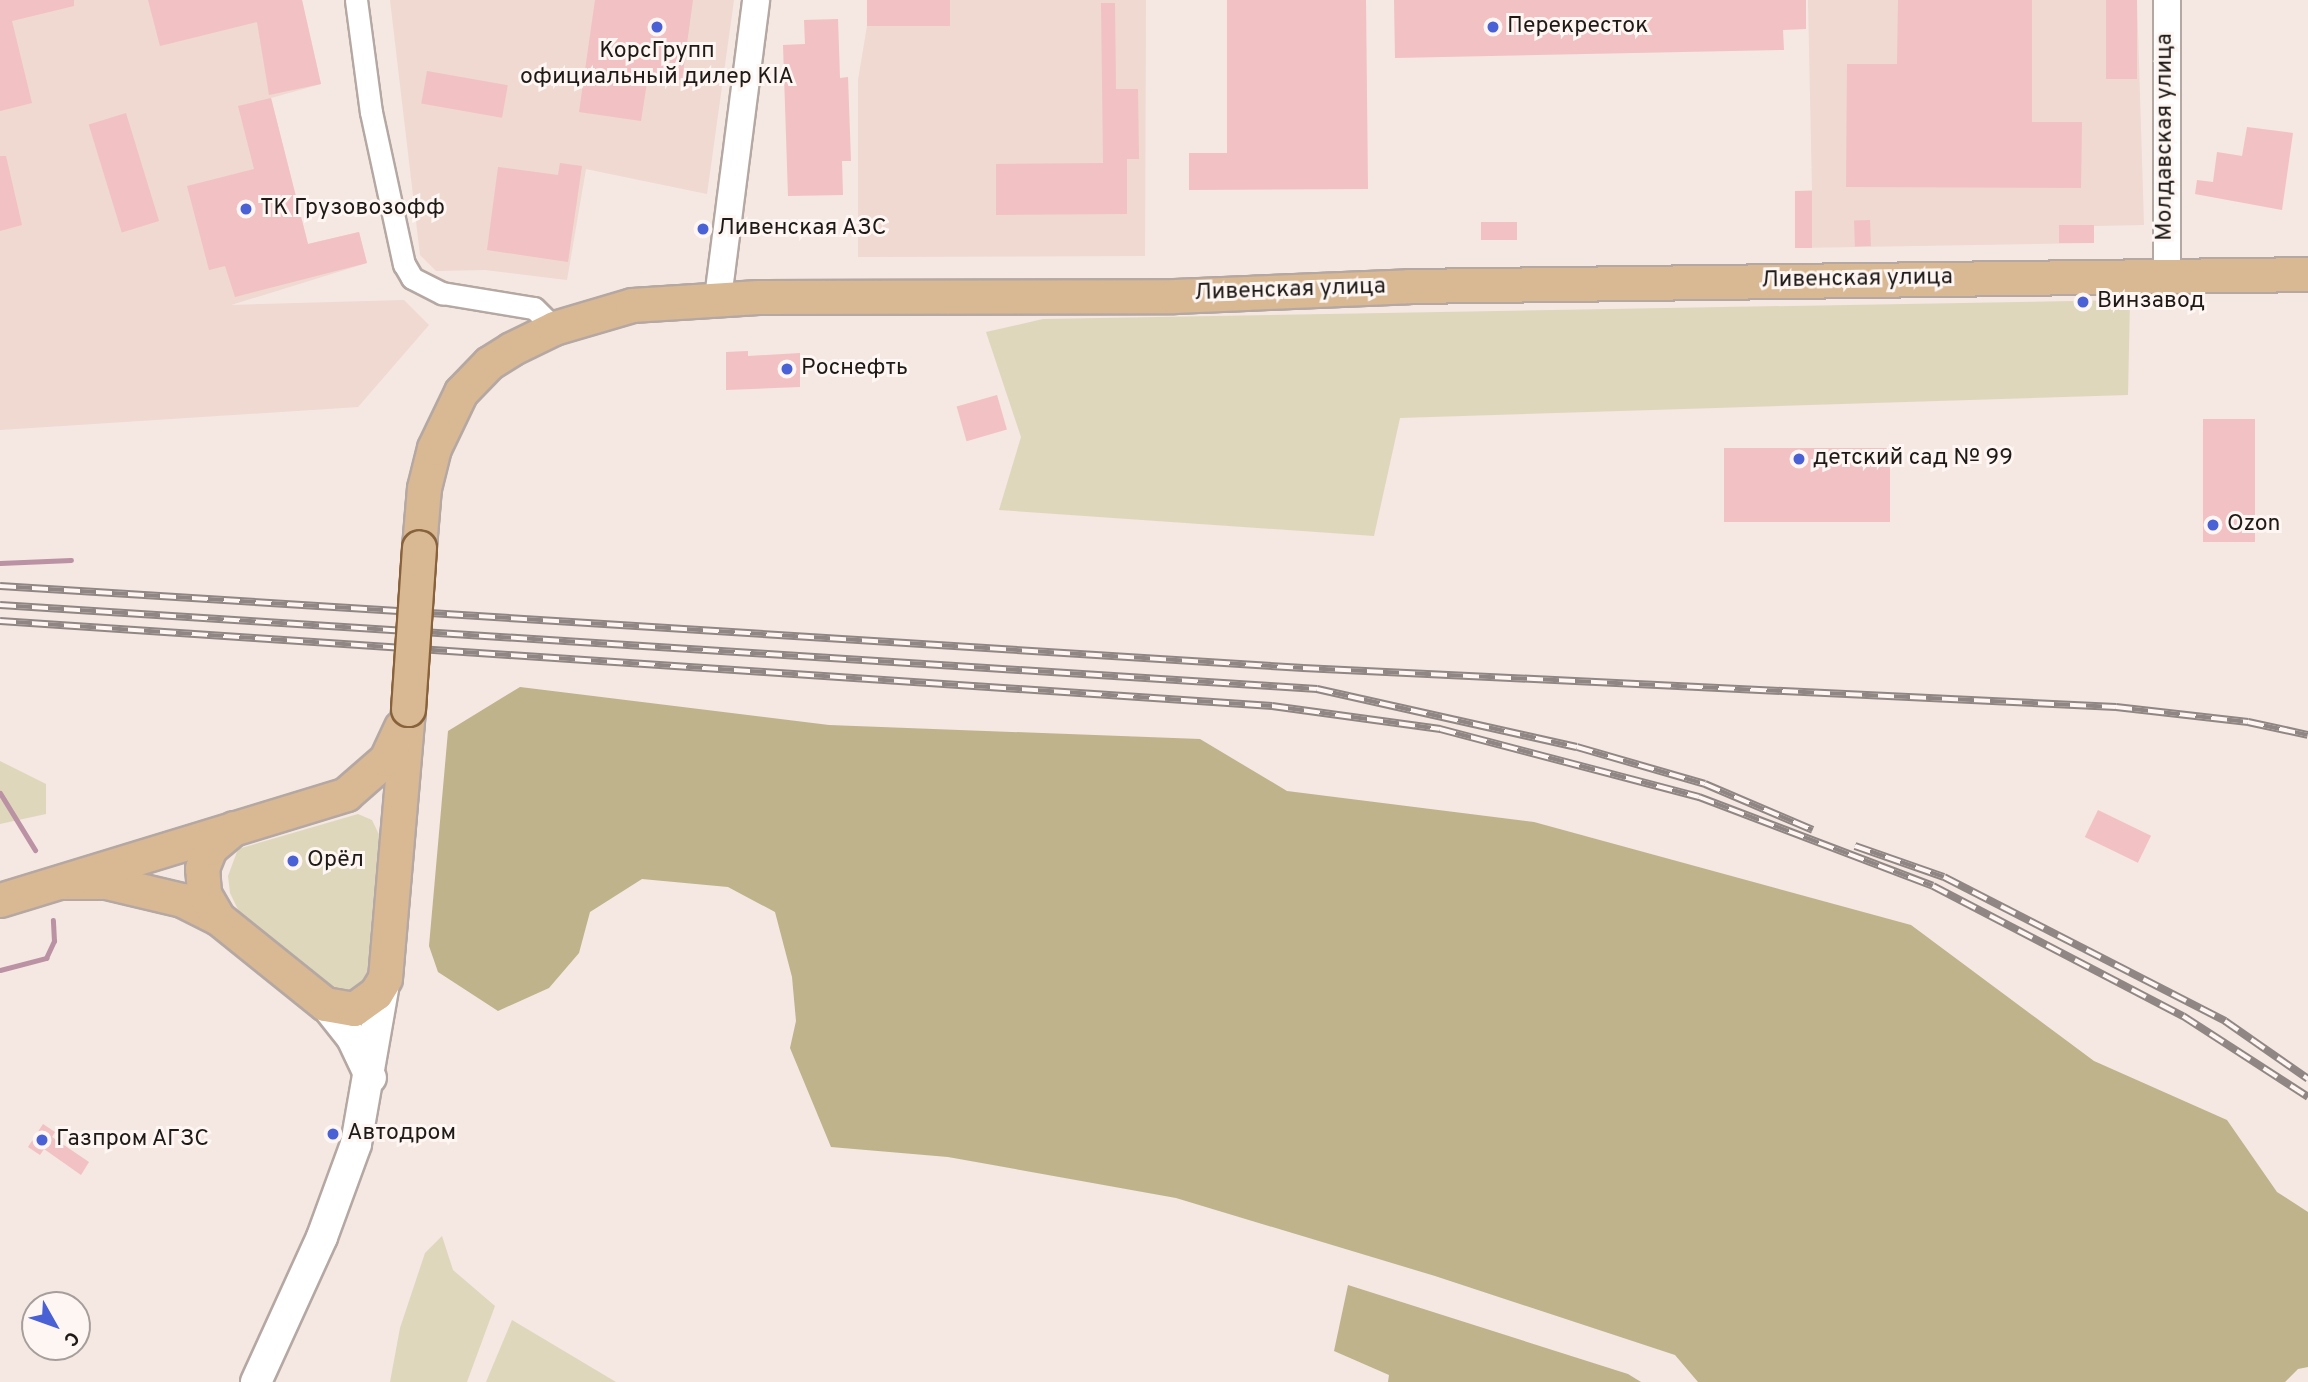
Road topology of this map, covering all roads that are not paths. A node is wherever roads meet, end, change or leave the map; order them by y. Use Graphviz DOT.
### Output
graph roads {
  1 [pos="356,0"];
  2 [pos="756,0"];
  3 [pos="2167,0"];
  4 [pos="2308,274"];
  5 [pos="2167,275"];
  6 [pos="718,298"];
  7 [pos="554,328"];
  8 [pos="408,709"];
  9 [pos="346,794"];
  10 [pos="398,821"];
  11 [pos="237,826"];
  12 [pos="63,882"];
  13 [pos="0,900"];
  14 [pos="218,918"];
  15 [pos="385,978"];
  16 [pos="325,1004"];
  17 [pos="371,1078"];
  18 [pos="256,1382"];
  1 -- 7 [label="street"];
  2 -- 6 [label="street"];
  3 -- 5 [label="street, Молдавская улица"];
  4 -- 5 [label="main road, Ливенская улица"];
  5 -- 6 [label="main road, Ливенская улица"];
  6 -- 7 [label="main road, Ливенская улица"];
  7 -- 8 [label="main road, Ливенская улица, bridge"];
  8 -- 9 [label="main road"];
  8 -- 10 [label="main road, Ливенская улица"];
  9 -- 10 [label="main road"];
  9 -- 11 [label="main road"];
  10 -- 15 [label="main road"];
  11 -- 12 [label="main road"];
  11 -- 14 [label="main road"];
  12 -- 13 [label="main road"];
  12 -- 14 [label="main road"];
  14 -- 16 [label="main road"];
  15 -- 16 [label="main road"];
  15 -- 17 [label="main road"];
  16 -- 17 [label="main road"];
  17 -- 18 [label="main road"];
}
